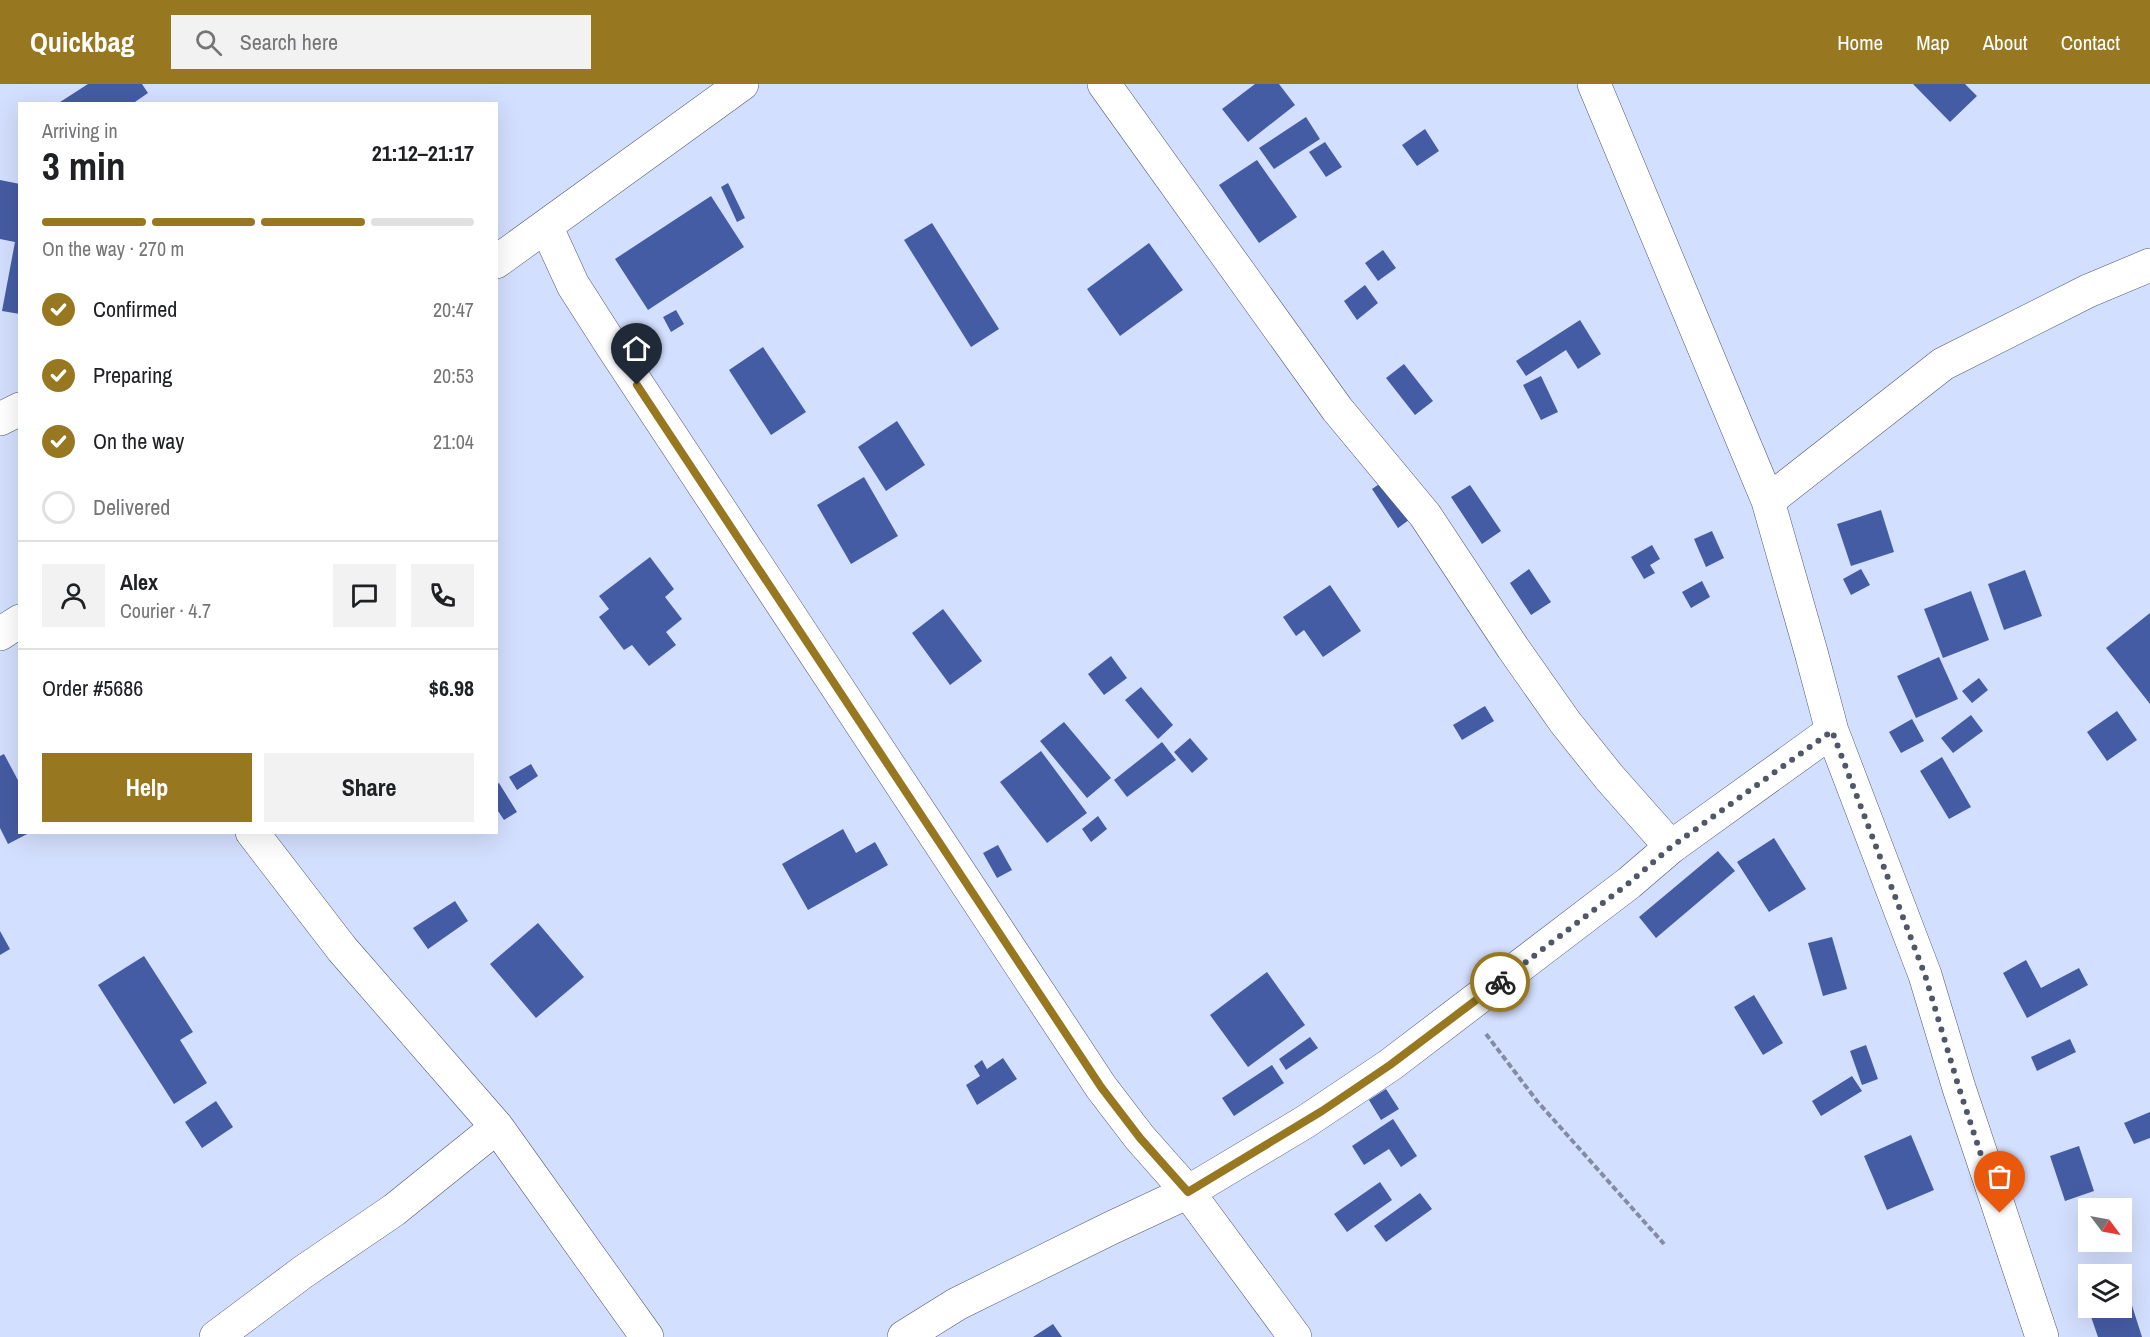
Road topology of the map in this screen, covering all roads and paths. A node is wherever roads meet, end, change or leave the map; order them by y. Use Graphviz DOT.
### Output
graph roads {
  1 [pos="742,84"];
  2 [pos="1104,84"];
  3 [pos="1594,84"];
  4 [pos="546,226"];
  5 [pos="498,261"];
  6 [pos="2150,266"];
  7 [pos="18,410"];
  8 [pos="0,419"];
  9 [pos="1768,501"];
  10 [pos="18,622"];
  11 [pos="0,634"];
  12 [pos="1832,731"];
  13 [pos="254,834"];
  14 [pos="1671,847"];
  15 [pos="1465,1008"];
  16 [pos="497,1128"];
  17 [pos="1188,1192"];
  18 [pos="1664,1244"];
  19 [pos="216,1337"];
  20 [pos="647,1337"];
  21 [pos="904,1337"];
  22 [pos="1295,1337"];
  23 [pos="2042,1337"];
  1 -- 4 [label="street"];
  2 -- 14 [label="street"];
  3 -- 9 [label="street"];
  4 -- 5 [label="street"];
  4 -- 17 [label="street"];
  6 -- 9 [label="street"];
  7 -- 8 [label="street"];
  9 -- 12 [label="street"];
  10 -- 11 [label="street"];
  12 -- 14 [label="street"];
  12 -- 23 [label="street"];
  13 -- 16 [label="street"];
  14 -- 15 [label="street"];
  15 -- 17 [label="street"];
  15 -- 18 [label="path"];
  16 -- 19 [label="street"];
  16 -- 20 [label="street"];
  17 -- 21 [label="street"];
  17 -- 22 [label="street"];
}
